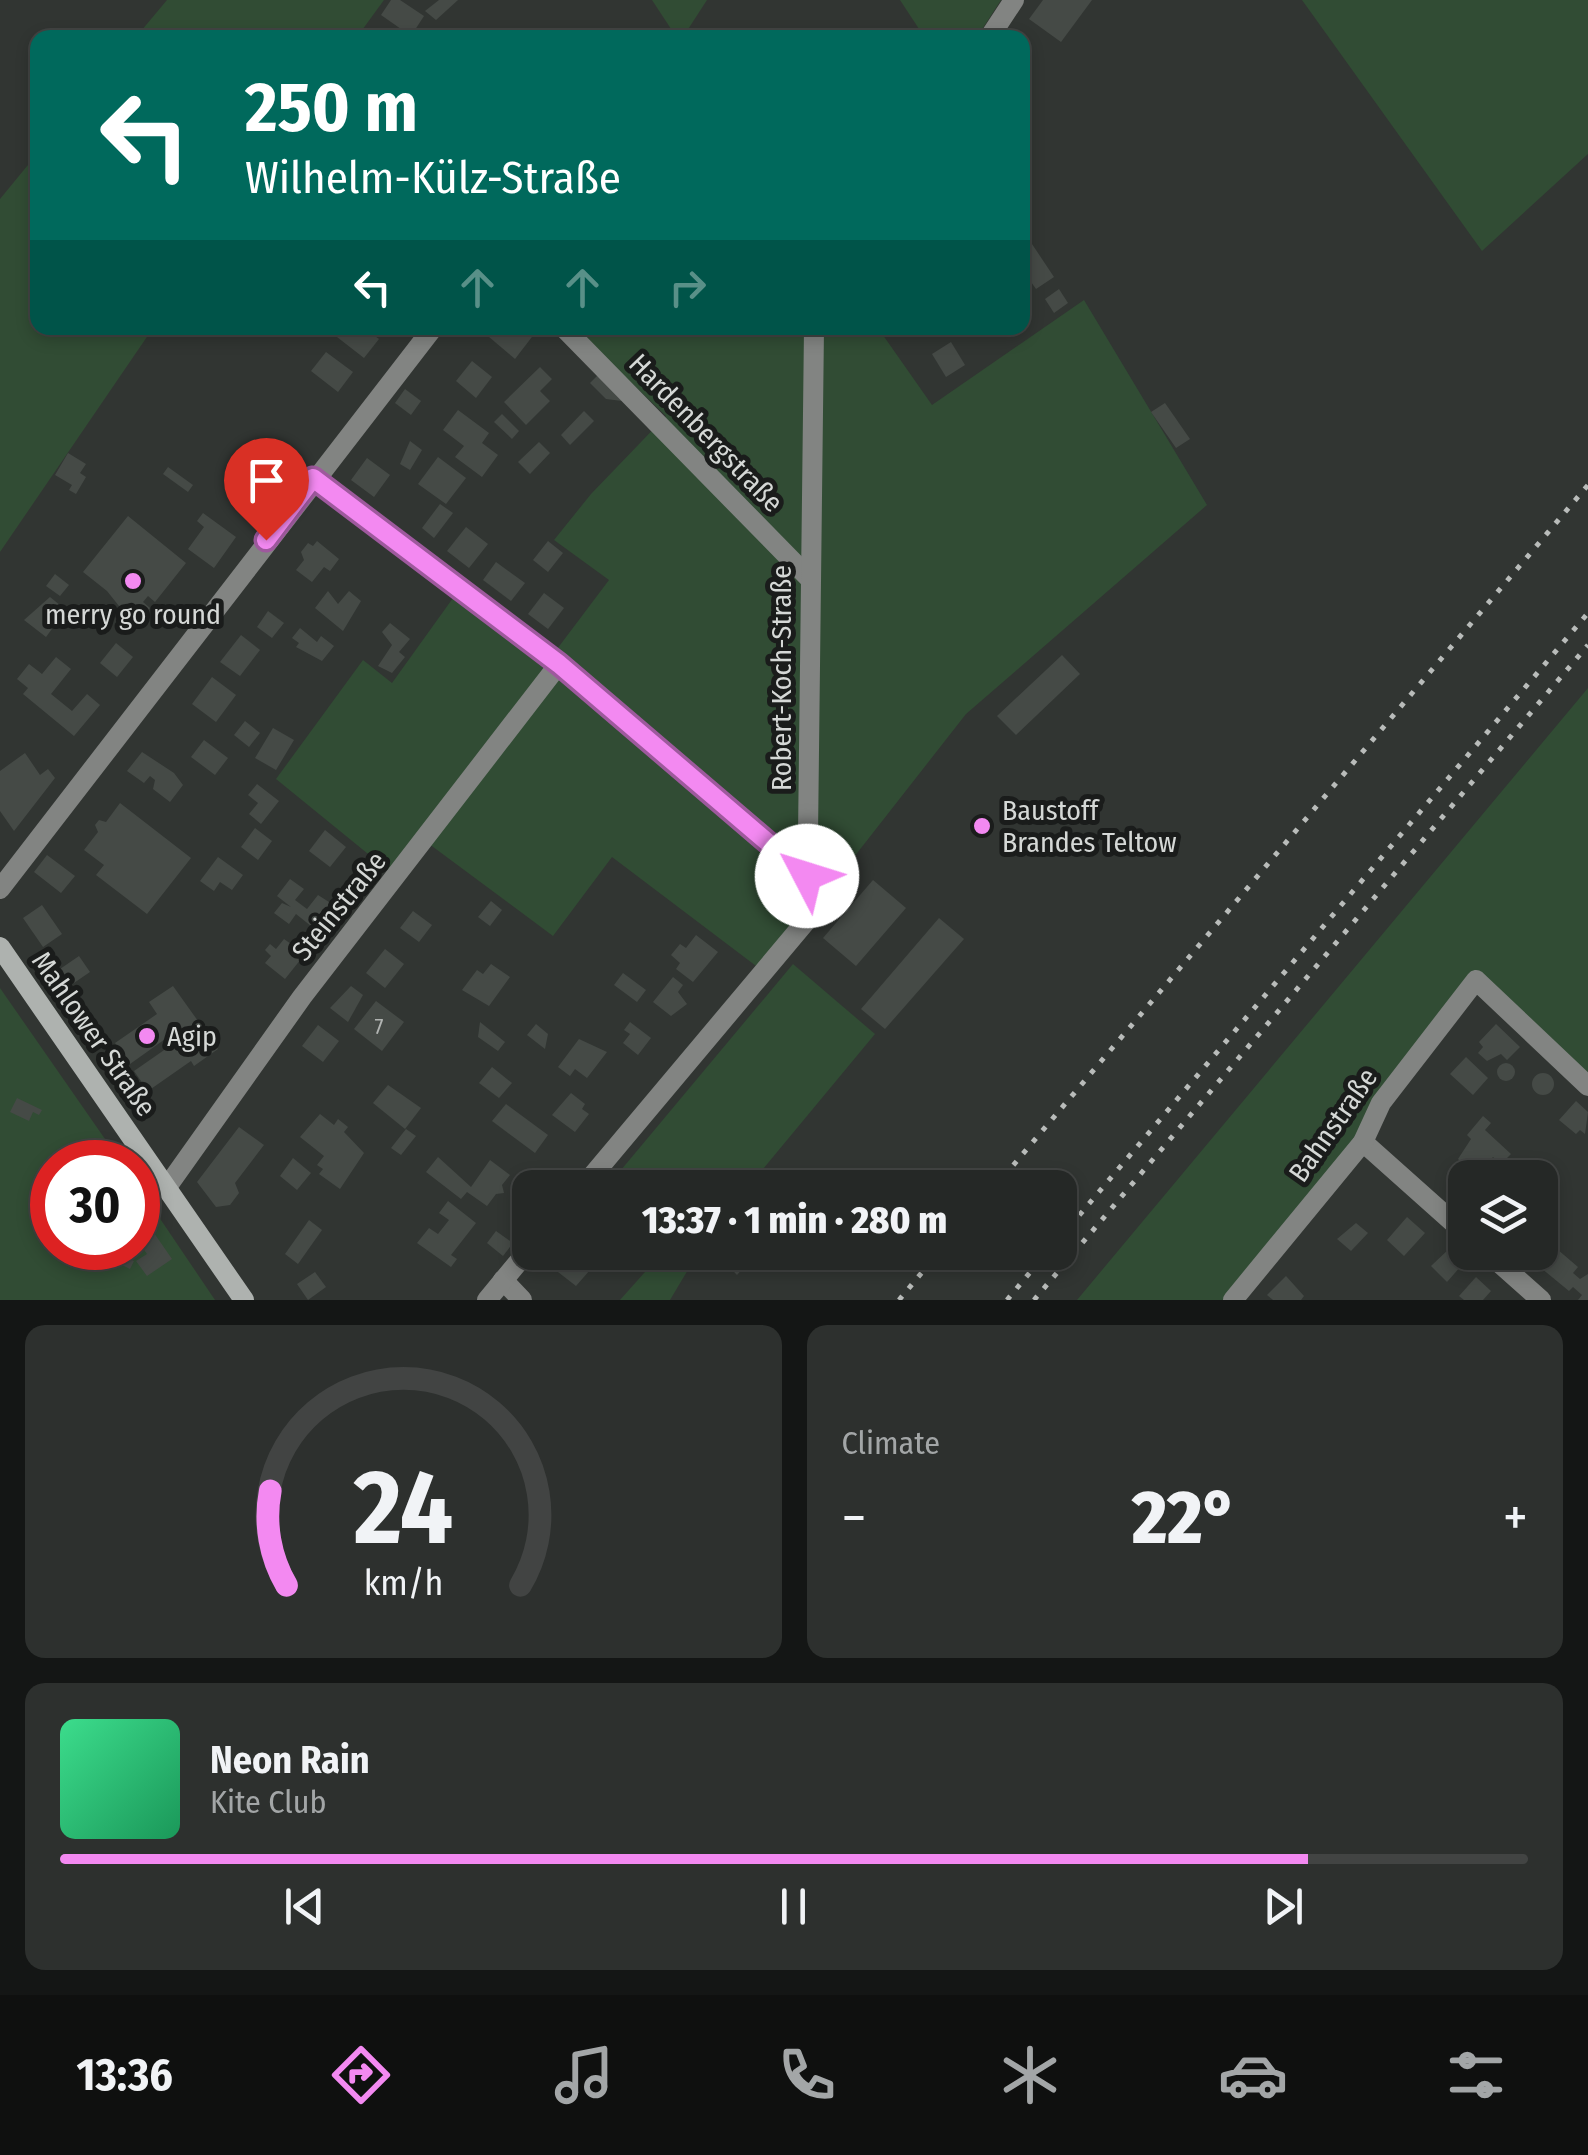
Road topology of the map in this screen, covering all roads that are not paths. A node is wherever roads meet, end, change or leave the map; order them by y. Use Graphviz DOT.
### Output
graph roads {
  1 [pos="1014,0"];
  2 [pos="994,30"];
  3 [pos="427,335"];
  4 [pos="571,335"];
  5 [pos="814,335"];
  6 [pos="313,478"];
  7 [pos="809,578"];
  8 [pos="559,664"];
  9 [pos="807,876"];
  10 [pos="0,889"];
  11 [pos="0,947"];
  12 [pos="1588,1086"];
  13 [pos="1363,1142"];
  14 [pos="597,1170"];
  15 [pos="167,1187"];
  16 [pos="1448,1218"];
  17 [pos="512,1269"];
  18 [pos="1507,1270"];
  19 [pos="503,1280"];
  20 [pos="244,1300"];
  21 [pos="487,1300"];
  22 [pos="522,1300"];
  23 [pos="1233,1300"];
  24 [pos="1541,1300"];
  1 -- 2 [label="street"];
  3 -- 6 [label="street"];
  4 -- 7 [label="street, Hardenbergstraße"];
  5 -- 7 [label="street, Robert-Koch-Straße"];
  6 -- 8 [label="street"];
  6 -- 10 [label="street"];
  7 -- 9 [label="street, Robert-Koch-Straße"];
  8 -- 9 [label="street"];
  8 -- 15 [label="street, Steinstraße"];
  9 -- 14 [label="street, Robert-Koch-Straße"];
  11 -- 15 [label="main road, Mahlower Straße"];
  12 -- 13 [label="street, Bahnstraße"];
  13 -- 16 [label="street"];
  13 -- 23 [label="street, Bahnstraße"];
  15 -- 20 [label="main road, Mahlower Straße"];
  17 -- 19 [label="street"];
  18 -- 24 [label="street"];
  19 -- 21 [label="street"];
  19 -- 22 [label="street"];
}
